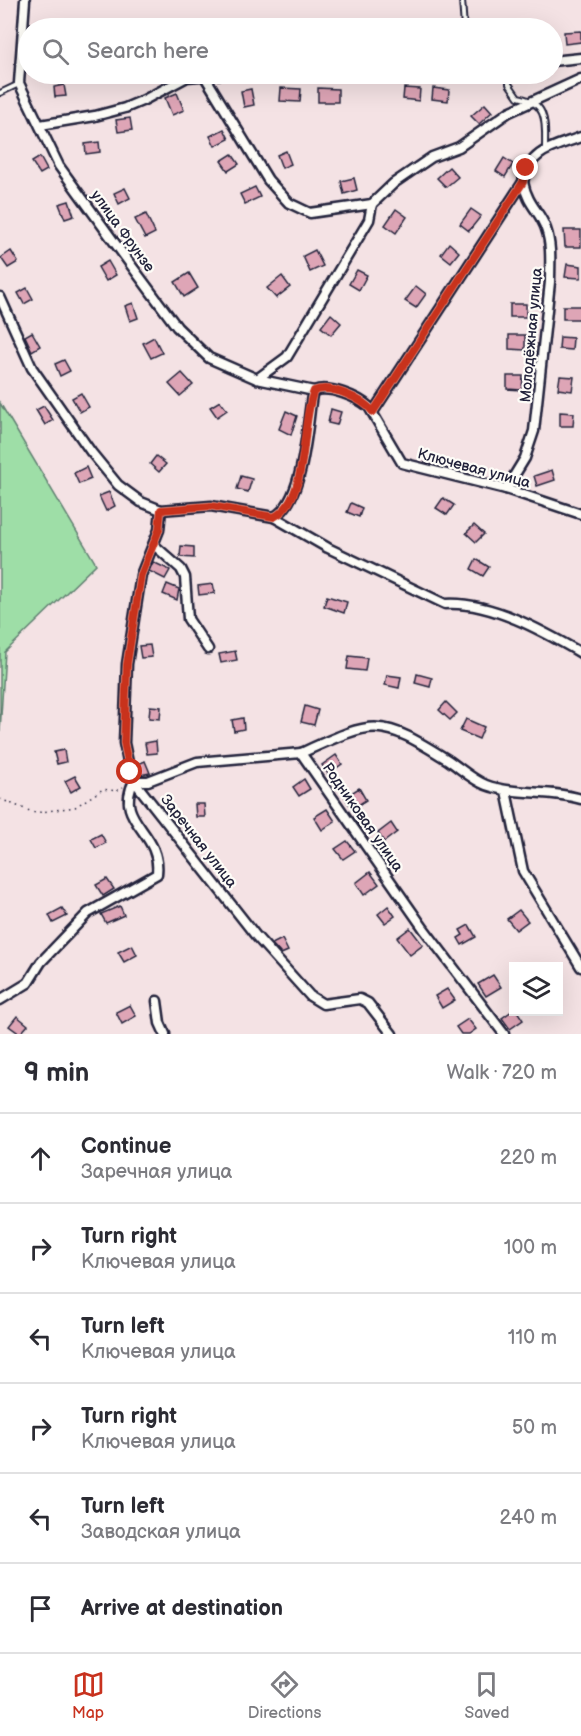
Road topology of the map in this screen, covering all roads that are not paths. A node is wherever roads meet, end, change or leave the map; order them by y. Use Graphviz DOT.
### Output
graph roads {
  1 [pos="25,0"];
  2 [pos="462,0"];
  3 [pos="24,18"];
  4 [pos="463,18"];
  5 [pos="581,58"];
  6 [pos="563,60"];
  7 [pos="581,79"];
  8 [pos="18,84"];
  9 [pos="19,84"];
  10 [pos="174,84"];
  11 [pos="209,84"];
  12 [pos="509,84"];
  13 [pos="0,93"];
  14 [pos="532,100"];
  15 [pos="40,126"];
  16 [pos="581,137"];
  17 [pos="545,150"];
  18 [pos="523,182"];
  19 [pos="372,204"];
  20 [pos="0,297"];
  21 [pos="257,379"];
  22 [pos="314,391"];
  23 [pos="373,412"];
  24 [pos="506,489"];
  25 [pos="161,510"];
  26 [pos="581,514"];
  27 [pos="274,517"];
  28 [pos="154,545"];
  29 [pos="208,649"];
  30 [pos="581,653"];
  31 [pos="301,753"];
  32 [pos="134,781"];
  33 [pos="506,791"];
  34 [pos="581,799"];
  35 [pos="581,966"];
  36 [pos="0,1000"];
  37 [pos="157,1001"];
  38 [pos="165,1034"];
  39 [pos="392,1034"];
  40 [pos="504,1034"];
  1 -- 3 [label="street"];
  2 -- 4 [label="lane"];
  5 -- 6 [label="street"];
  7 -- 14 [label="street"];
  8 -- 13 [label="lane"];
  9 -- 15 [label="street, улица Фрунзе"];
  10 -- 15 [label="street"];
  11 -- 19 [label="street"];
  12 -- 14 [label="lane"];
  14 -- 17 [label="lane"];
  14 -- 19 [label="street"];
  15 -- 21 [label="street, улица Фрунзе"];
  16 -- 17 [label="street"];
  17 -- 18 [label="street"];
  18 -- 23 [label="street"];
  18 -- 24 [label="street, Молодёжная улица"];
  19 -- 21 [label="street"];
  20 -- 25 [label="street"];
  21 -- 22 [label="street, улица Фрунзе"];
  22 -- 23 [label="street, Ключевая улица"];
  22 -- 27 [label="street"];
  23 -- 24 [label="street, Ключевая улица"];
  24 -- 26 [label="street, Ключевая улица"];
  25 -- 27 [label="street"];
  25 -- 28 [label="street, Заречная улица"];
  27 -- 30 [label="street"];
  28 -- 29 [label="street"];
  28 -- 32 [label="street, Заречная улица"];
  31 -- 32 [label="street"];
  31 -- 33 [label="street"];
  31 -- 40 [label="street, Родниковая улица"];
  32 -- 36 [label="street"];
  32 -- 39 [label="street, Заречная улица"];
  33 -- 34 [label="street"];
  33 -- 35 [label="street"];
  37 -- 38 [label="street"];
}
